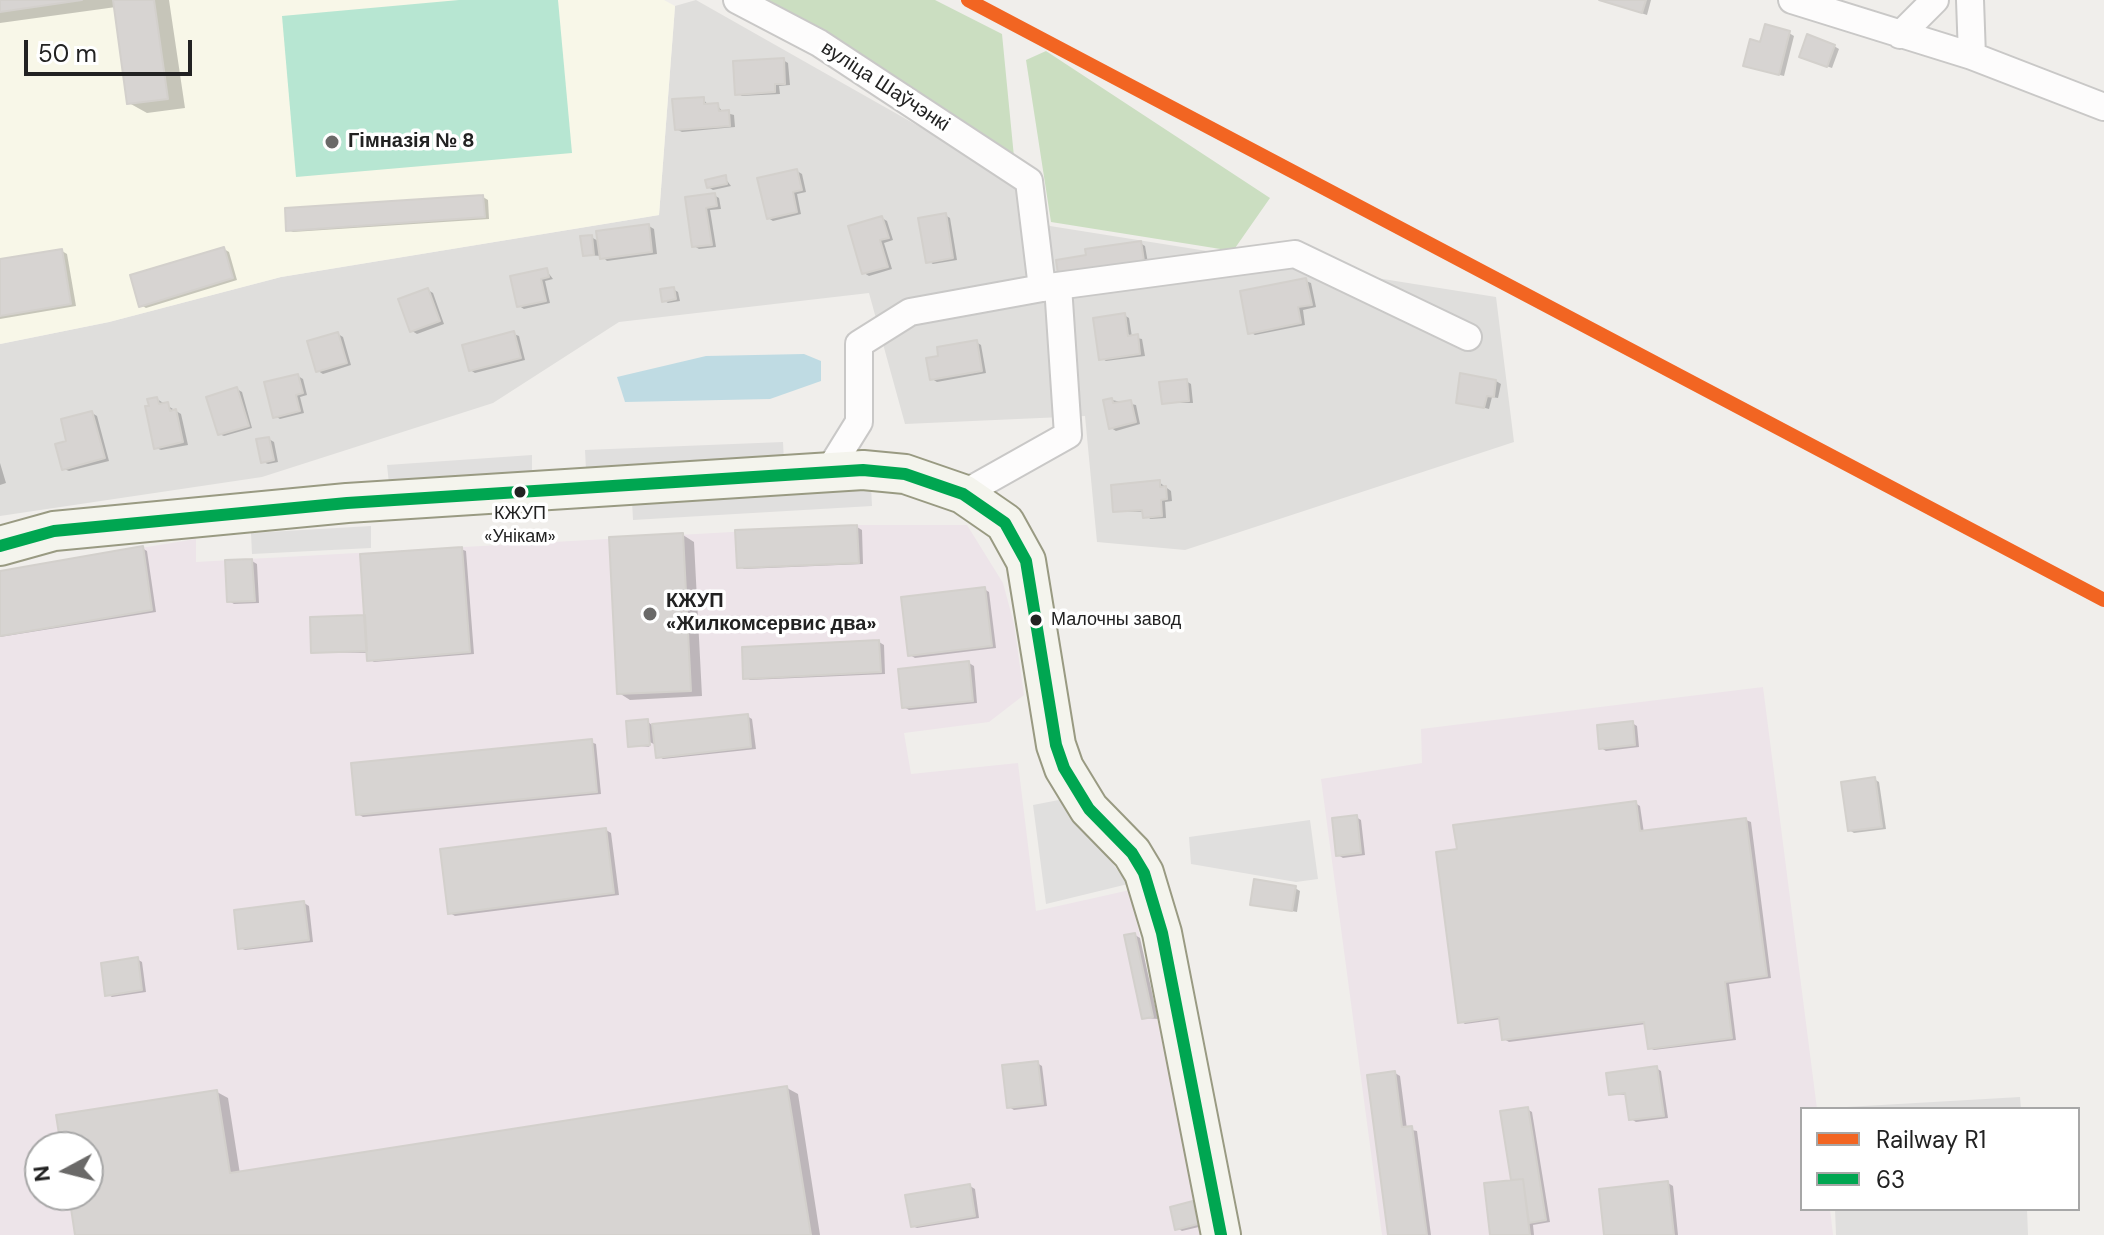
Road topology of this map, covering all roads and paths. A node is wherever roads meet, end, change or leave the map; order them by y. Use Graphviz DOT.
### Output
graph roads {
  1 [pos="737,0"];
  2 [pos="1792,0"];
  3 [pos="1935,0"];
  4 [pos="1970,0"];
  5 [pos="1900,35"];
  6 [pos="1972,56"];
  7 [pos="2104,107"];
  8 [pos="1050,287"];
  9 [pos="1468,337"];
  10 [pos="828,472"];
  11 [pos="963,494"];
  12 [pos="0,546"];
  13 [pos="1221,1235"];
  1 -- 8 [label="street, вуліца Шаўчэнкі"];
  2 -- 5 [label="street"];
  3 -- 5 [label="street"];
  4 -- 6 [label="street"];
  5 -- 6 [label="street"];
  6 -- 7 [label="street"];
  8 -- 9 [label="street"];
  8 -- 10 [label="street"];
  8 -- 11 [label="street"];
  10 -- 11 [label="street"];
  10 -- 12 [label="street"];
  11 -- 13 [label="street"];
}
